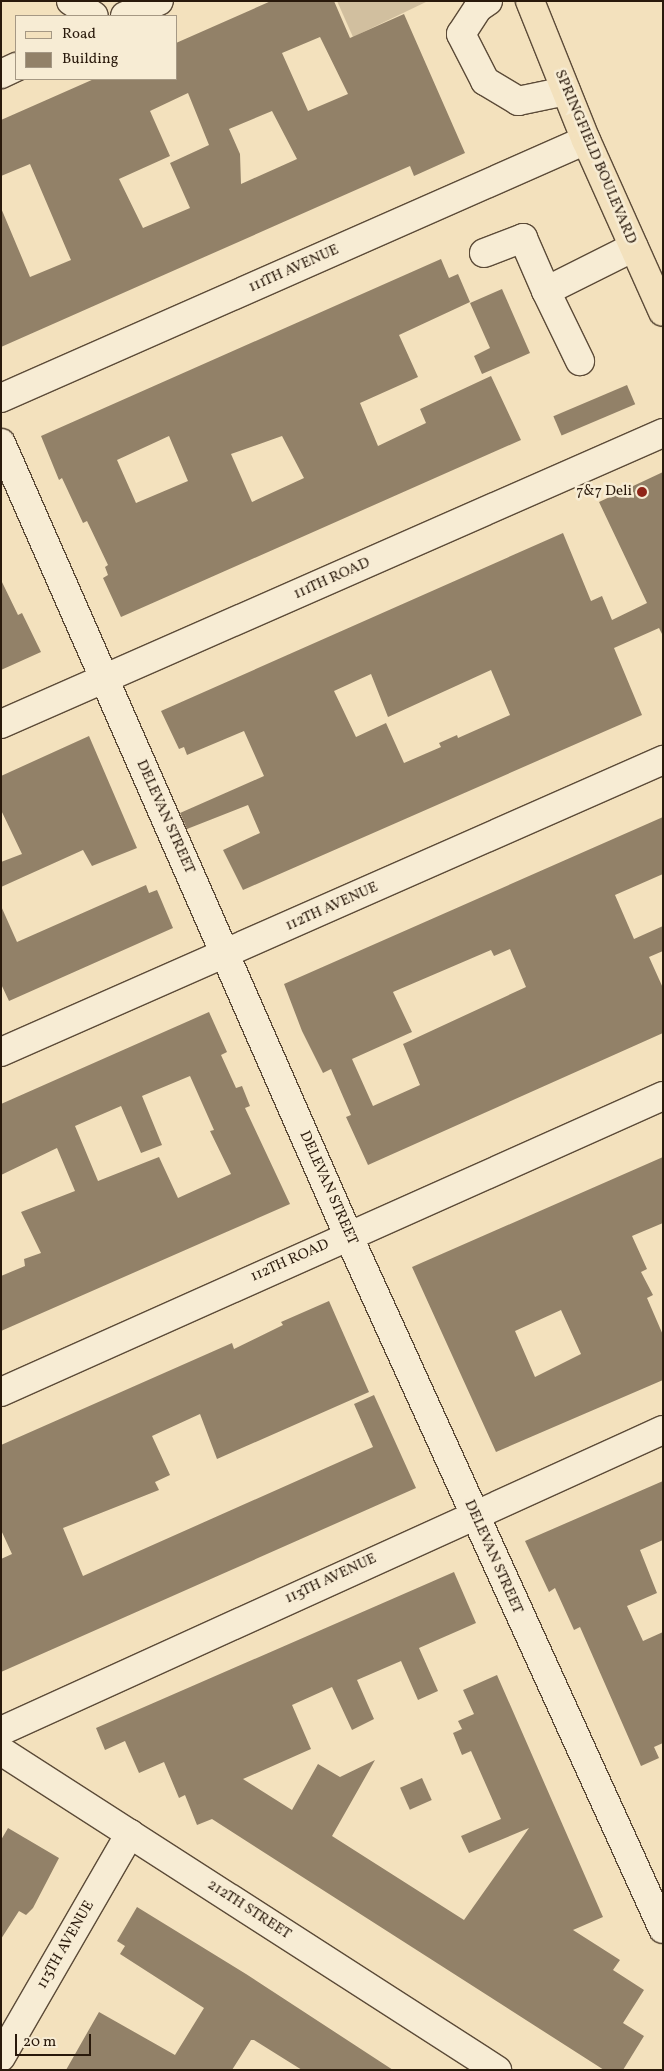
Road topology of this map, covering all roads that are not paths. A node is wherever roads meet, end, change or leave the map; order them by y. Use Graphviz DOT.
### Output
graph roads {
  1 [pos="71,1"];
  2 [pos="488,1"];
  3 [pos="530,1"];
  4 [pos="92,15"];
  5 [pos="15,67"];
  6 [pos="1,74"];
  7 [pos="566,91"];
  8 [pos="586,140"];
  9 [pos="634,247"];
  10 [pos="484,253"];
  11 [pos="546,291"];
  12 [pos="663,312"];
  13 [pos="580,361"];
  14 [pos="1,398"];
  15 [pos="663,433"];
  16 [pos="1,443"];
  17 [pos="105,680"];
  18 [pos="1,724"];
  19 [pos="663,760"];
  20 [pos="226,954"];
  21 [pos="1,1052"];
  22 [pos="663,1096"];
  23 [pos="348,1235"];
  24 [pos="1,1392"];
  25 [pos="663,1430"];
  26 [pos="474,1514"];
  27 [pos="1,1731"];
  28 [pos="1,1751"];
  29 [pos="130,1834"];
  30 [pos="663,1929"];
  31 [pos="1,2057"];
  32 [pos="497,2070"];
  1 -- 4 [label="street"];
  2 -- 7 [label="street"];
  3 -- 7 [label="main road, SPRINGFIELD BOULEVARD"];
  5 -- 6 [label="street"];
  7 -- 8 [label="main road, SPRINGFIELD BOULEVARD"];
  8 -- 9 [label="main road, SPRINGFIELD BOULEVARD"];
  8 -- 14 [label="street, 111TH AVENUE"];
  9 -- 11 [label="street"];
  9 -- 12 [label="main road, SPRINGFIELD BOULEVARD"];
  10 -- 11 [label="street"];
  11 -- 13 [label="street"];
  15 -- 17 [label="street, 111TH ROAD"];
  16 -- 17 [label="street, DELEVAN STREET"];
  17 -- 18 [label="street, 111TH ROAD"];
  17 -- 20 [label="street, DELEVAN STREET"];
  19 -- 20 [label="street, 112TH AVENUE"];
  20 -- 21 [label="street, 112TH AVENUE"];
  20 -- 23 [label="street, DELEVAN STREET"];
  22 -- 23 [label="street, 112TH ROAD"];
  23 -- 24 [label="street, 112TH ROAD"];
  23 -- 26 [label="street, DELEVAN STREET"];
  25 -- 26 [label="street, 113TH AVENUE"];
  26 -- 27 [label="street, 113TH AVENUE"];
  26 -- 30 [label="street, DELEVAN STREET"];
  28 -- 29 [label="street, 212TH STREET"];
  29 -- 31 [label="street, 113TH AVENUE"];
  29 -- 32 [label="street, 212TH STREET"];
}
